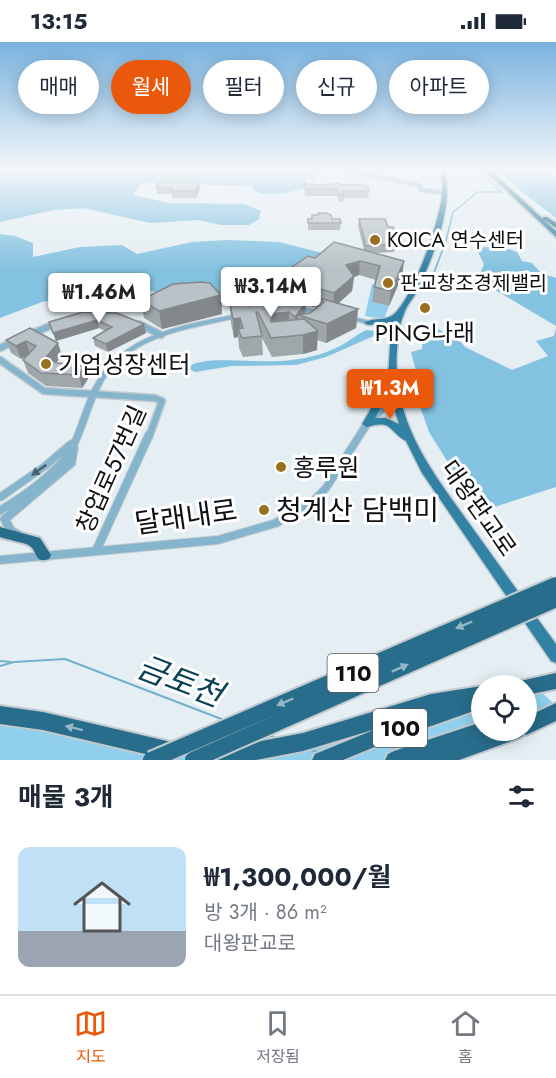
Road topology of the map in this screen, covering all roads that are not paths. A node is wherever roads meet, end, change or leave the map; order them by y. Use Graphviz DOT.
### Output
graph roads {
  1 [pos="443,202"];
  2 [pos="520,202"];
  3 [pos="527,202"];
  4 [pos="556,227"];
  5 [pos="556,235"];
  6 [pos="290,310"];
  7 [pos="401,312"];
  8 [pos="328,313"];
  9 [pos="247,314"];
  10 [pos="342,316"];
  11 [pos="69,320"];
  12 [pos="134,321"];
  13 [pos="368,323"];
  14 [pos="397,329"];
  15 [pos="161,335"];
  16 [pos="0,348"];
  17 [pos="0,360"];
  18 [pos="392,379"];
  19 [pos="92,396"];
  20 [pos="395,398"];
  21 [pos="367,424"];
  22 [pos="76,440"];
  23 [pos="412,444"];
  24 [pos="0,498"];
  25 [pos="1,521"];
  26 [pos="0,536"];
  27 [pos="96,551"];
  28 [pos="44,555"];
  29 [pos="0,560"];
  30 [pos="556,585"];
  31 [pos="556,599"];
  32 [pos="556,656"];
  33 [pos="556,681"];
  34 [pos="537,685"];
  35 [pos="471,696"];
  36 [pos="471,704"];
  37 [pos="556,712"];
  38 [pos="0,715"];
  39 [pos="537,716"];
  40 [pos="537,721"];
  41 [pos="471,735"];
  42 [pos="487,741"];
  43 [pos="151,760"];
  44 [pos="193,760"];
  45 [pos="321,760"];
  46 [pos="394,760"];
  47 [pos="434,760"];
  1 -- 7 [label="main road, 대왕판교로"];
  2 -- 5 [label="highway"];
  3 -- 4 [label="highway"];
  6 -- 8 [label="street"];
  7 -- 13 [label="main road"];
  7 -- 14 [label="main road, 대왕판교로"];
  9 -- 15 [label="street"];
  10 -- 13 [label="street"];
  11 -- 16 [label="street"];
  12 -- 15 [label="street"];
  13 -- 14 [label="street"];
  14 -- 18 [label="main road, 대왕판교로"];
  15 -- 19 [label="street"];
  17 -- 19 [label="street"];
  18 -- 20 [label="main road, 대왕판교로"];
  18 -- 21 [label="main road"];
  19 -- 22 [label="street"];
  19 -- 27 [label="street, 창업로57번길"];
  20 -- 21 [label="street, 달래내로"];
  20 -- 23 [label="main road, 대왕판교로"];
  21 -- 23 [label="main road"];
  21 -- 27 [label="street, 달래내로"];
  22 -- 24 [label="street, one-way"];
  22 -- 25 [label="street"];
  23 -- 32 [label="main road, 대왕판교로"];
  25 -- 28 [label="highway"];
  26 -- 28 [label="highway"];
  27 -- 28 [label="street, 달래내로"];
  28 -- 29 [label="street, 달래내로"];
  30 -- 43 [label="highway, 110, one-way, bridge"];
  44 -- 31 [label="highway, 110, one-way, bridge"];
  33 -- 34 [label="highway"];
  35 -- 38 [label="highway, one-way, bridge"];
  36 -- 45 [label="highway, 100"];
  37 -- 39 [label="highway"];
  37 -- 40 [label="highway"];
  41 -- 46 [label="highway, 100"];
  42 -- 47 [label="highway"];
}
